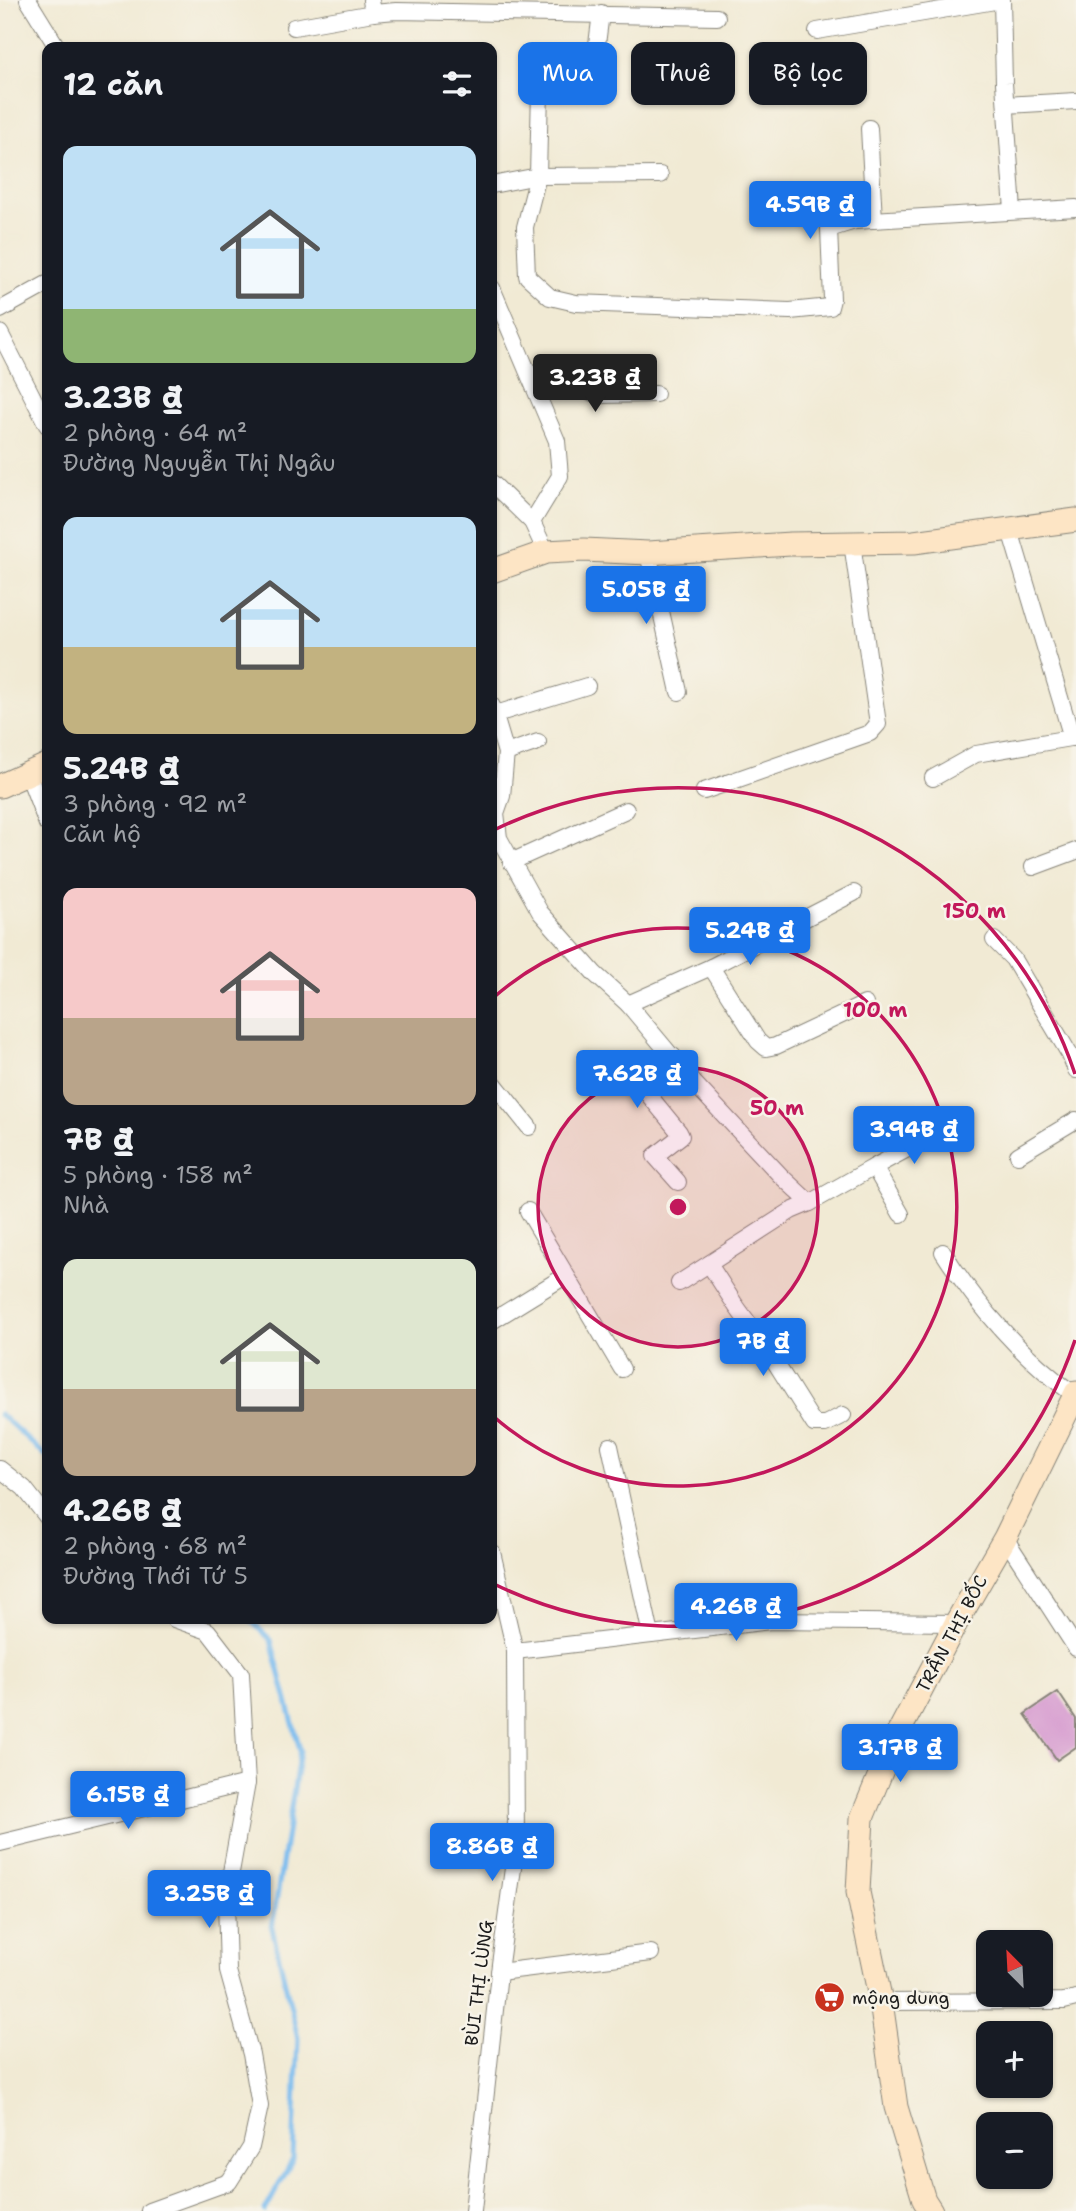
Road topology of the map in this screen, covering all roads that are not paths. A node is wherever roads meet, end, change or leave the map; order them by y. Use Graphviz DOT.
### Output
graph roads {
  1 [pos="28,0"];
  2 [pos="1001,0"];
  3 [pos="372,6"];
  4 [pos="601,13"];
  5 [pos="717,17"];
  6 [pos="294,27"];
  7 [pos="817,32"];
  8 [pos="54,42"];
  9 [pos="1076,101"];
  10 [pos="1006,105"];
  11 [pos="869,128"];
  12 [pos="660,175"];
  13 [pos="538,176"];
  14 [pos="497,184"];
  15 [pos="1076,208"];
  16 [pos="1013,211"];
  17 [pos="874,220"];
  18 [pos="42,287"];
  19 [pos="497,300"];
  20 [pos="0,310"];
  21 [pos="0,332"];
  22 [pos="534,385"];
  23 [pos="656,394"];
  24 [pos="42,415"];
  25 [pos="497,488"];
  26 [pos="1076,520"];
  27 [pos="532,522"];
  28 [pos="1010,530"];
  29 [pos="852,543"];
  30 [pos="546,552"];
  31 [pos="648,552"];
  32 [pos="497,569"];
  33 [pos="587,686"];
  34 [pos="679,692"];
  35 [pos="497,709"];
  36 [pos="497,721"];
  37 [pos="1074,738"];
  38 [pos="538,742"];
  39 [pos="506,753"];
  40 [pos="37,769"];
  41 [pos="933,778"];
  42 [pos="0,786"];
  43 [pos="704,791"];
  44 [pos="42,796"];
  45 [pos="497,810"];
  46 [pos="626,810"];
  47 [pos="497,821"];
  48 [pos="1076,851"];
  49 [pos="511,862"];
  50 [pos="1033,867"];
  51 [pos="853,893"];
  52 [pos="994,940"];
  53 [pos="710,967"];
  54 [pos="628,1004"];
  55 [pos="865,1004"];
  56 [pos="673,1056"];
  57 [pos="1076,1070"];
  58 [pos="497,1087"];
  59 [pos="1076,1120"];
  60 [pos="530,1127"];
  61 [pos="937,1133"];
  62 [pos="1017,1155"];
  63 [pos="874,1167"];
  64 [pos="678,1182"];
  65 [pos="810,1203"];
  66 [pos="528,1211"];
  67 [pos="901,1214"];
  68 [pos="943,1252"];
  69 [pos="709,1264"];
  70 [pos="565,1276"];
  71 [pos="679,1283"];
  72 [pos="497,1318"];
  73 [pos="622,1369"];
  74 [pos="1076,1394"];
  75 [pos="843,1415"];
  76 [pos="610,1446"];
  77 [pos="0,1469"];
  78 [pos="42,1511"];
  79 [pos="1005,1538"];
  80 [pos="497,1574"];
  81 [pos="956,1623"];
  82 [pos="188,1624"];
  83 [pos="651,1635"];
  84 [pos="1076,1648"];
  85 [pos="515,1651"];
  86 [pos="247,1783"];
  87 [pos="0,1843"];
  88 [pos="651,1953"];
  89 [pos="499,1972"];
  90 [pos="1076,1998"];
  91 [pos="881,2001"];
  92 [pos="149,2211"];
  93 [pos="473,2211"];
  94 [pos="931,2211"];
  1 -- 8 [label="street"];
  2 -- 7 [label="street"];
  2 -- 10 [label="street"];
  3 -- 4 [label="street"];
  3 -- 6 [label="street"];
  4 -- 5 [label="street"];
  4 -- 13 [label="street"];
  9 -- 10 [label="street"];
  10 -- 16 [label="street"];
  11 -- 17 [label="street"];
  12 -- 13 [label="street"];
  13 -- 14 [label="street"];
  13 -- 17 [label="street"];
  15 -- 16 [label="street"];
  16 -- 17 [label="street"];
  18 -- 20 [label="street"];
  19 -- 22 [label="street"];
  21 -- 24 [label="street"];
  22 -- 23 [label="street"];
  22 -- 27 [label="street"];
  25 -- 27 [label="street"];
  26 -- 28 [label="street"];
  27 -- 30 [label="street"];
  28 -- 29 [label="street"];
  28 -- 37 [label="street"];
  29 -- 31 [label="street"];
  29 -- 43 [label="street"];
  30 -- 31 [label="street"];
  30 -- 32 [label="street"];
  31 -- 34 [label="street"];
  33 -- 35 [label="street"];
  36 -- 39 [label="street"];
  37 -- 41 [label="street"];
  38 -- 39 [label="street"];
  39 -- 45 [label="street"];
  40 -- 42 [label="street"];
  40 -- 44 [label="street"];
  46 -- 49 [label="street"];
  47 -- 49 [label="street"];
  48 -- 50 [label="street"];
  49 -- 54 [label="street"];
  51 -- 53 [label="street"];
  52 -- 57 [label="street"];
  53 -- 54 [label="street"];
  53 -- 55 [label="street"];
  54 -- 56 [label="street"];
  56 -- 64 [label="street"];
  56 -- 65 [label="street"];
  58 -- 60 [label="street"];
  59 -- 62 [label="street"];
  61 -- 63 [label="street"];
  63 -- 65 [label="street"];
  63 -- 67 [label="street"];
  65 -- 69 [label="street"];
  66 -- 70 [label="street"];
  68 -- 74 [label="street"];
  69 -- 71 [label="street"];
  69 -- 75 [label="street"];
  70 -- 72 [label="street"];
  70 -- 73 [label="street"];
  74 -- 79 [label="street, TRẦN THỊ BỐC"];
  76 -- 83 [label="street"];
  77 -- 78 [label="street"];
  79 -- 81 [label="street, TRẦN THỊ BỐC"];
  79 -- 84 [label="street"];
  80 -- 85 [label="street, BÙI THỊ LÙNG"];
  81 -- 83 [label="street"];
  81 -- 91 [label="street, TRẦN THỊ BỐC"];
  82 -- 86 [label="street"];
  83 -- 85 [label="street"];
  85 -- 89 [label="street, BÙI THỊ LÙNG"];
  86 -- 87 [label="street"];
  86 -- 92 [label="street"];
  88 -- 89 [label="street"];
  89 -- 93 [label="street, BÙI THỊ LÙNG"];
  90 -- 91 [label="street"];
  91 -- 94 [label="street, TRẦN THỊ BỐC"];
}
